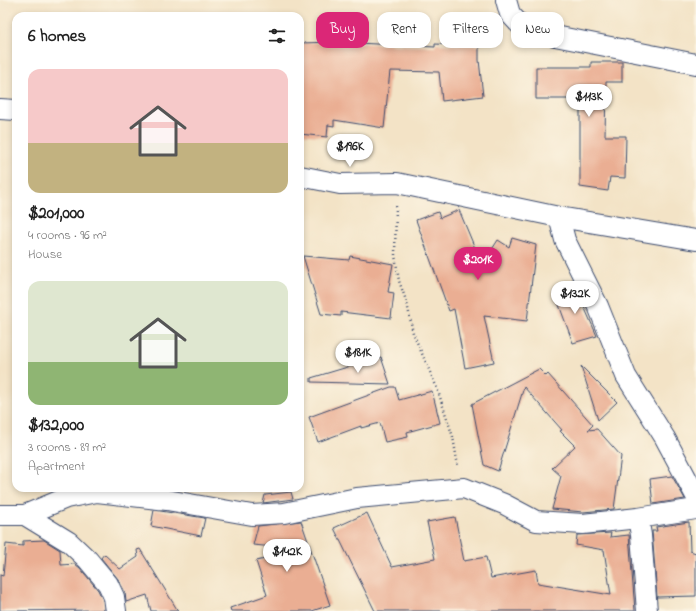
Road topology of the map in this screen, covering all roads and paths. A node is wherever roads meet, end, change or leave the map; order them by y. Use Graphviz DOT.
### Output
graph roads {
  1 [pos="506,0"];
  2 [pos="696,64"];
  3 [pos="0,109"];
  4 [pos="12,110"];
  5 [pos="304,177"];
  6 [pos="396,183"];
  7 [pos="559,216"];
  8 [pos="696,240"];
  9 [pos="464,488"];
  10 [pos="696,496"];
  11 [pos="696,509"];
  12 [pos="0,515"];
  13 [pos="25,515"];
  14 [pos="638,518"];
  15 [pos="116,611"];
  16 [pos="647,611"];
  1 -- 2 [label="street"];
  3 -- 4 [label="street"];
  5 -- 6 [label="street"];
  6 -- 7 [label="street"];
  6 -- 9 [label="path"];
  7 -- 8 [label="street"];
  7 -- 10 [label="street"];
  9 -- 13 [label="street"];
  9 -- 14 [label="street"];
  11 -- 14 [label="street"];
  12 -- 13 [label="street"];
  13 -- 15 [label="street"];
  14 -- 16 [label="street"];
}
